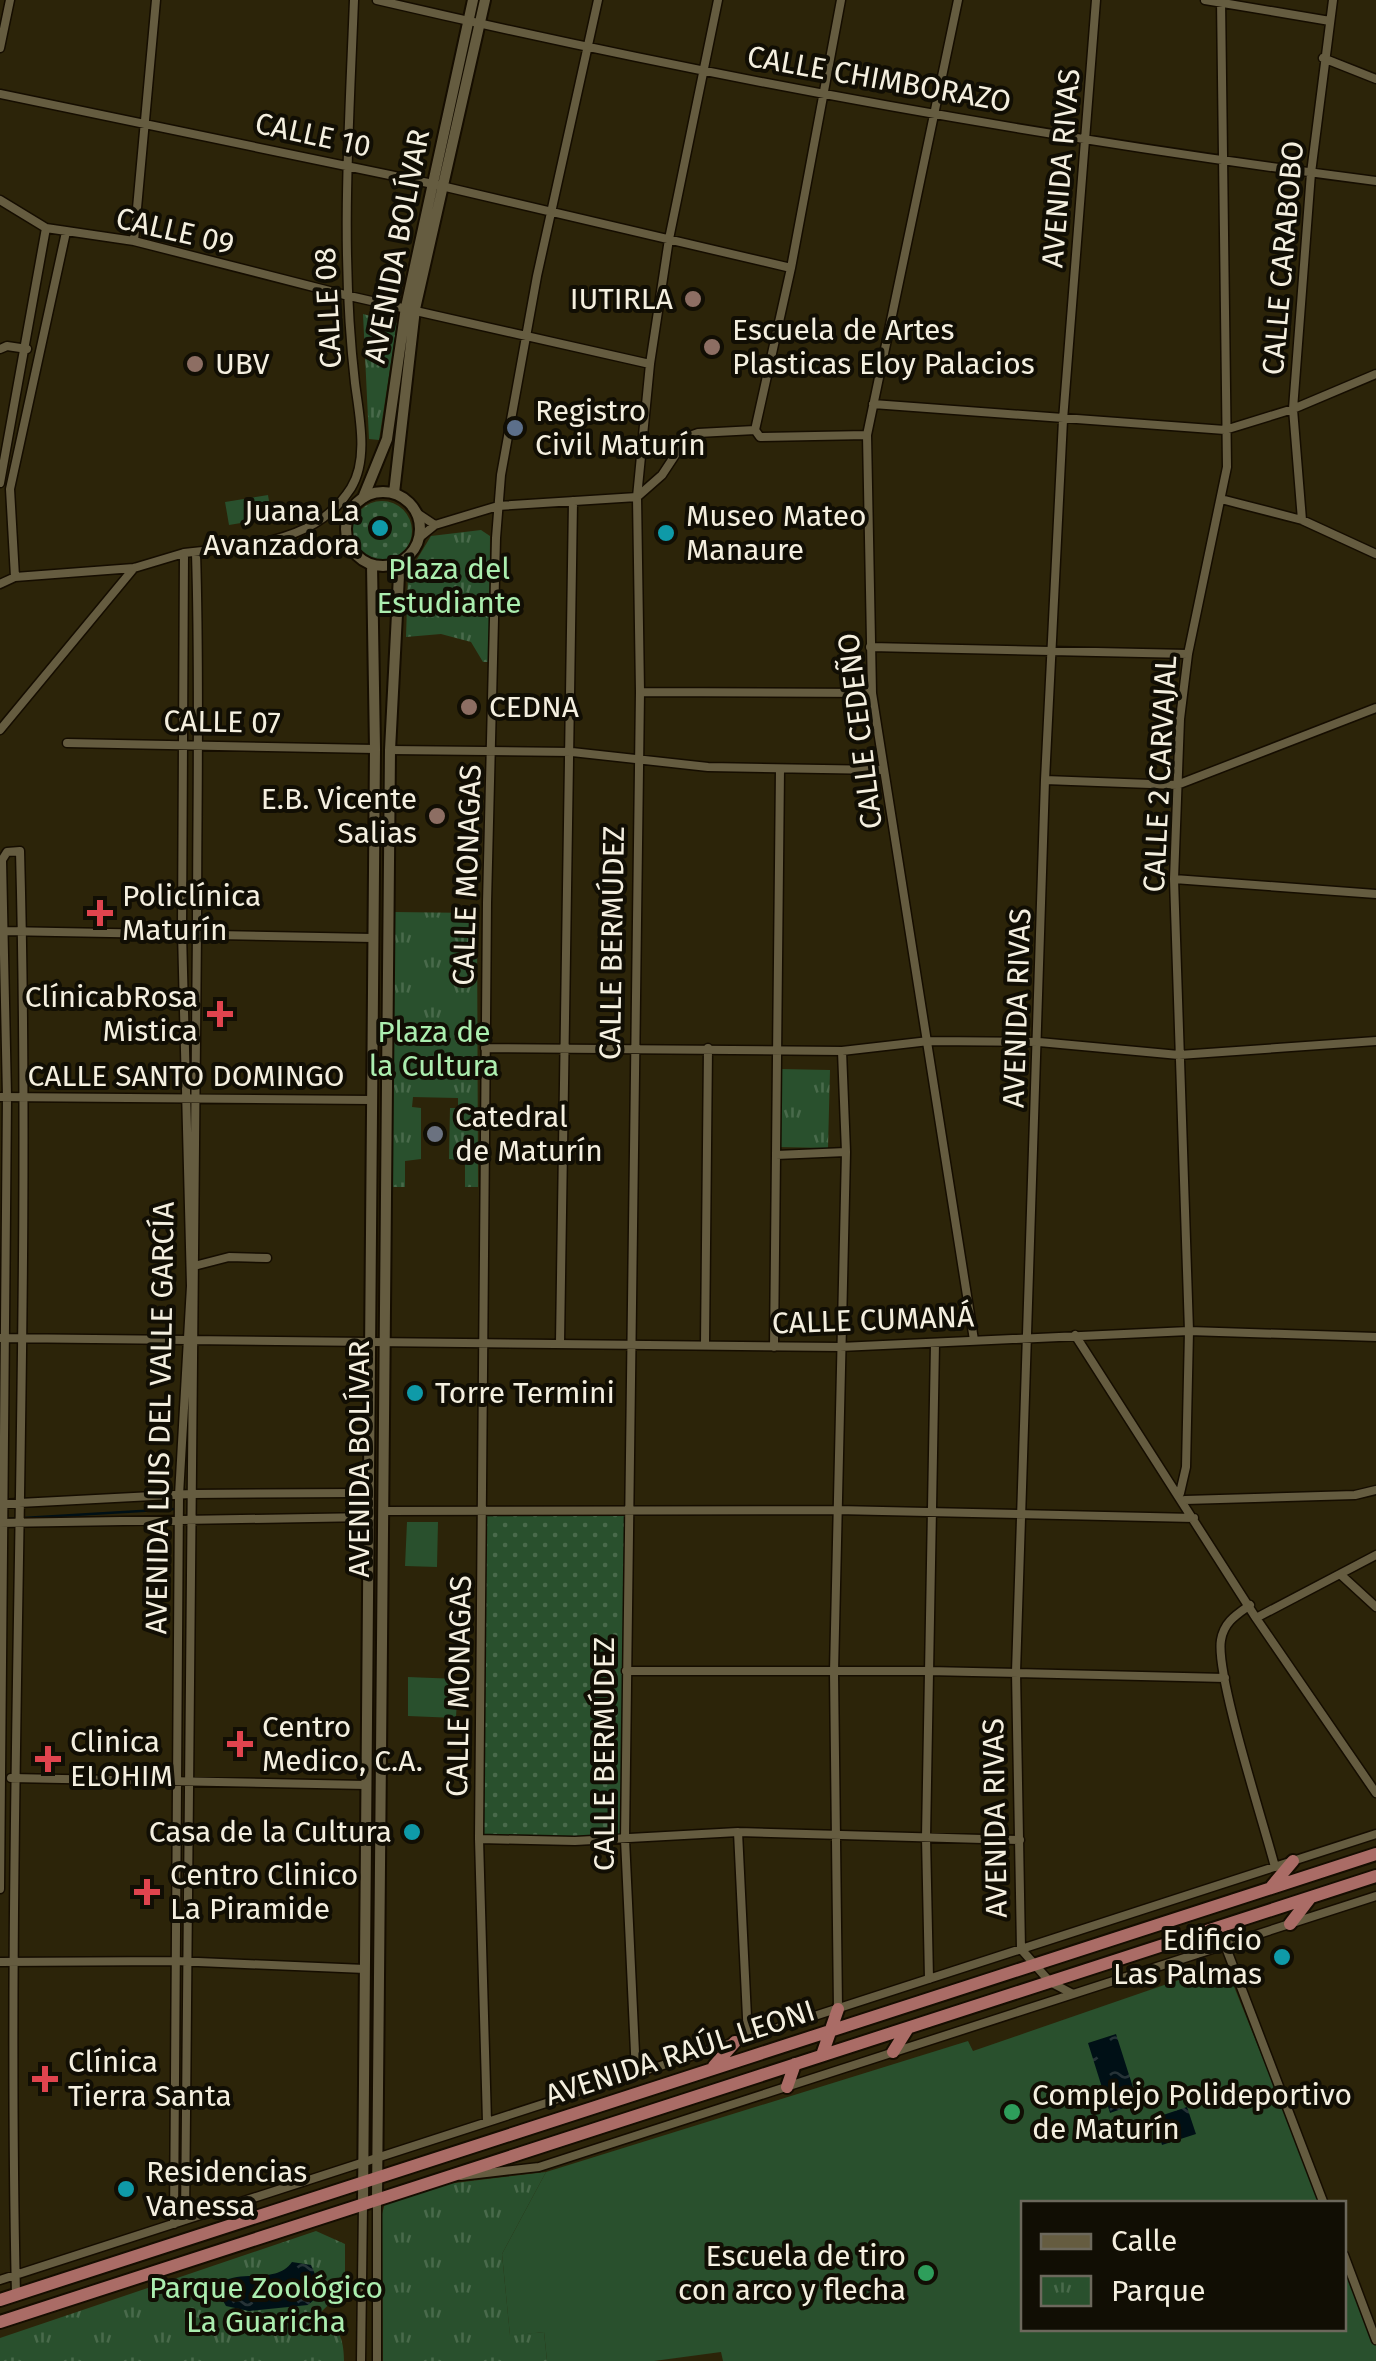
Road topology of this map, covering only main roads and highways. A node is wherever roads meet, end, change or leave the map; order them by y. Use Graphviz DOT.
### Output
graph roads {
  1 [pos="1376,1854"];
  2 [pos="1293,1861"];
  3 [pos="1376,1876"];
  4 [pos="1270,1888"];
  5 [pos="1310,1897"];
  6 [pos="1290,1924"];
  7 [pos="838,2008"];
  8 [pos="908,2028"];
  9 [pos="834,2030"];
  10 [pos="741,2040"];
  11 [pos="892,2052"];
  12 [pos="822,2055"];
  13 [pos="795,2064"];
  14 [pos="711,2070"];
  15 [pos="787,2087"];
  16 [pos="0,2300"];
  17 [pos="0,2322"];
  1 -- 4 [label="highway, AVENIDA RAÚL LEONI"];
  2 -- 4 [label="highway"];
  3 -- 5 [label="highway, AVENIDA RAÚL LEONI"];
  4 -- 9 [label="highway, AVENIDA RAÚL LEONI"];
  5 -- 6 [label="highway"];
  5 -- 8 [label="highway, AVENIDA RAÚL LEONI"];
  7 -- 9 [label="highway"];
  8 -- 11 [label="highway"];
  8 -- 12 [label="highway, AVENIDA RAÚL LEONI"];
  9 -- 12 [label="highway"];
  9 -- 14 [label="highway, AVENIDA RAÚL LEONI"];
  10 -- 14 [label="highway"];
  12 -- 13 [label="highway, AVENIDA RAÚL LEONI"];
  13 -- 15 [label="highway"];
  13 -- 17 [label="highway, AVENIDA RAÚL LEONI"];
  14 -- 16 [label="highway, AVENIDA RAÚL LEONI"];
}
